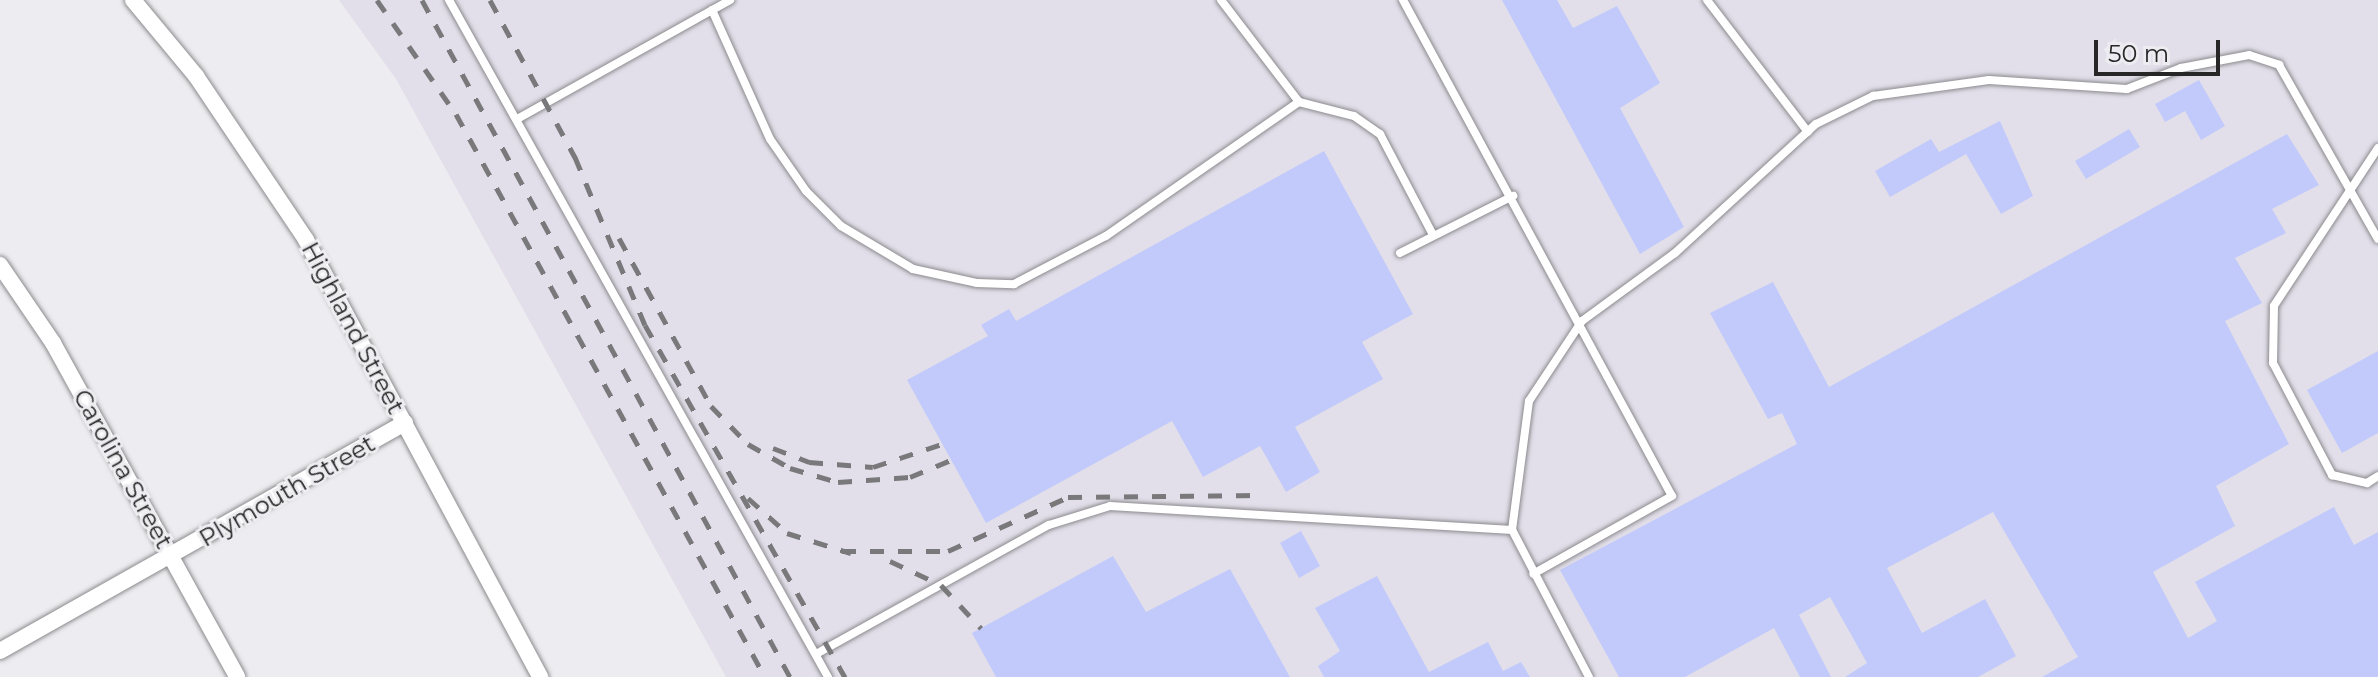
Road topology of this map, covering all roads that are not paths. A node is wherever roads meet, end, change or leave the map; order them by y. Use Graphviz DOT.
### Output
graph roads {
  1 [pos="133,0"];
  2 [pos="449,0"];
  3 [pos="730,0"];
  4 [pos="1221,0"];
  5 [pos="1403,0"];
  6 [pos="1707,0"];
  7 [pos="712,10"];
  8 [pos="1299,102"];
  9 [pos="519,118"];
  10 [pos="1808,132"];
  11 [pos="2378,148"];
  12 [pos="2351,190"];
  13 [pos="1513,196"];
  14 [pos="1433,235"];
  15 [pos="2378,239"];
  16 [pos="1400,253"];
  17 [pos="0,265"];
  18 [pos="1582,321"];
  19 [pos="405,423"];
  20 [pos="2378,476"];
  21 [pos="1512,530"];
  22 [pos="172,557"];
  23 [pos="1533,574"];
  24 [pos="0,651"];
  25 [pos="816,654"];
  26 [pos="237,677"];
  27 [pos="540,677"];
  28 [pos="828,677"];
  29 [pos="1589,677"];
  1 -- 19 [label="street, Highland Street"];
  2 -- 9 [label="lane"];
  3 -- 7 [label="lane"];
  4 -- 8 [label="lane"];
  5 -- 13 [label="lane"];
  6 -- 10 [label="lane"];
  7 -- 8 [label="lane"];
  7 -- 9 [label="lane"];
  8 -- 14 [label="lane"];
  9 -- 25 [label="lane"];
  10 -- 12 [label="lane"];
  10 -- 18 [label="lane"];
  11 -- 12 [label="lane"];
  12 -- 15 [label="lane"];
  12 -- 20 [label="lane"];
  13 -- 14 [label="lane"];
  13 -- 18 [label="lane"];
  14 -- 16 [label="lane"];
  17 -- 22 [label="street, Carolina Street"];
  18 -- 21 [label="lane"];
  18 -- 23 [label="lane"];
  19 -- 22 [label="street, Plymouth Street"];
  19 -- 27 [label="street, Highland Street"];
  21 -- 23 [label="lane"];
  21 -- 25 [label="lane"];
  22 -- 24 [label="street, Plymouth Street"];
  22 -- 26 [label="street, Carolina Street"];
  23 -- 29 [label="lane"];
  25 -- 28 [label="lane"];
}
